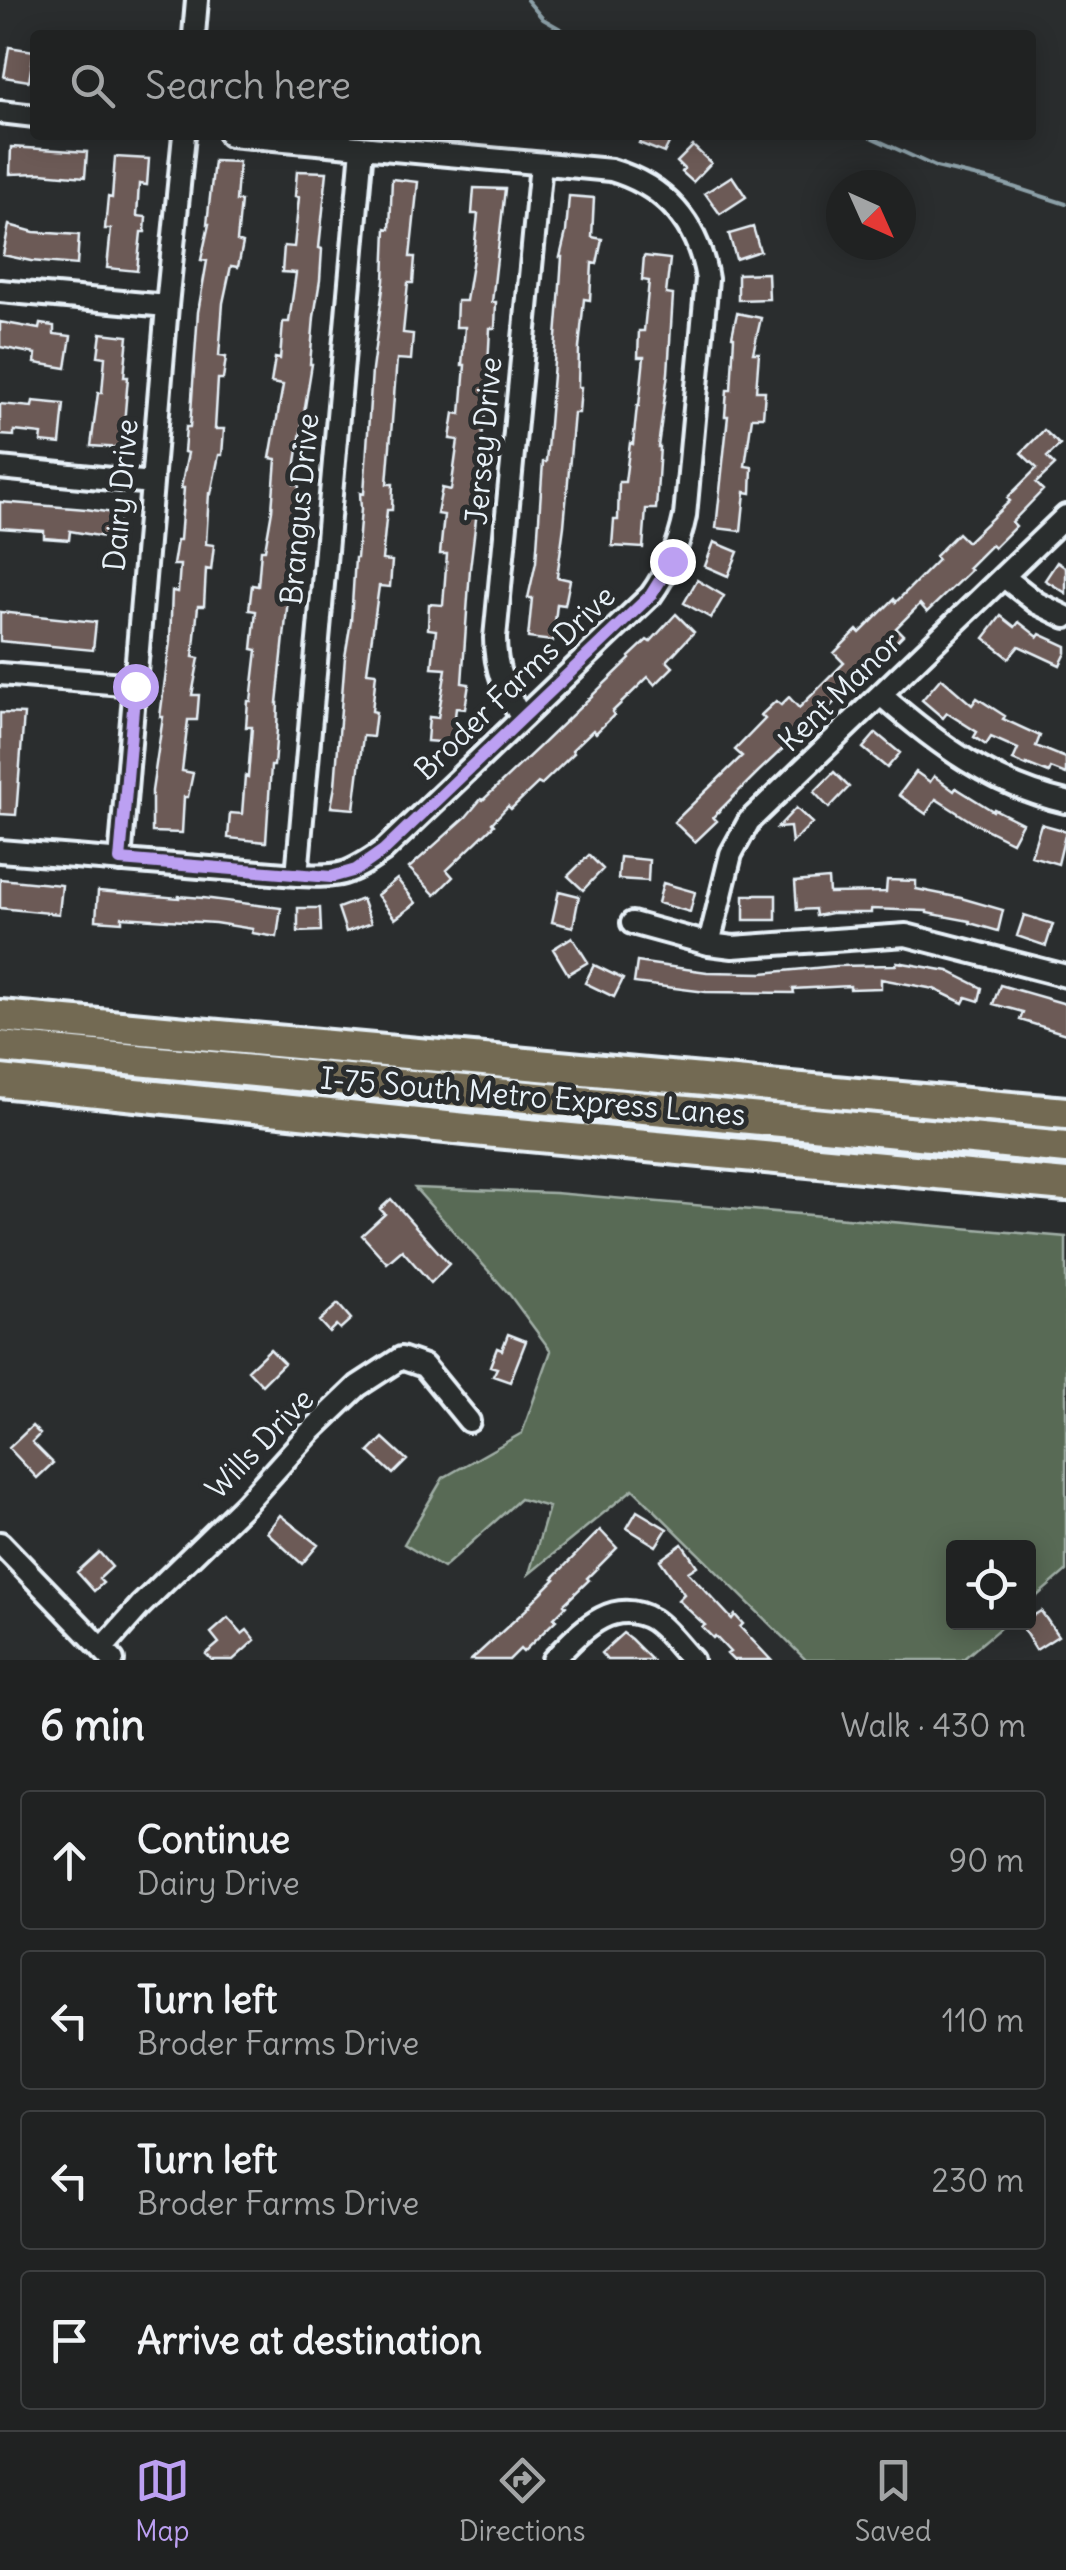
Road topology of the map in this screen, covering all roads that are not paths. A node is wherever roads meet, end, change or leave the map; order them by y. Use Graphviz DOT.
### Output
graph roads {
  1 [pos="198,0"];
  2 [pos="195,30"];
  3 [pos="0,112"];
  4 [pos="30,115"];
  5 [pos="183,140"];
  6 [pos="281,140"];
  7 [pos="362,148"];
  8 [pos="541,164"];
  9 [pos="0,291"];
  10 [pos="166,306"];
  11 [pos="0,468"];
  12 [pos="152,482"];
  13 [pos="1066,516"];
  14 [pos="1004,577"];
  15 [pos="1066,618"];
  16 [pos="0,674"];
  17 [pos="135,686"];
  18 [pos="881,695"];
  19 [pos="522,718"];
  20 [pos="1066,802"];
  21 [pos="0,850"];
  22 [pos="120,860"];
  23 [pos="298,875"];
  24 [pos="632,924"];
  25 [pos="709,944"];
  26 [pos="1066,976"];
  27 [pos="0,1016"];
  28 [pos="0,1047"];
  29 [pos="0,1081"];
  30 [pos="1066,1112"];
  31 [pos="1066,1148"];
  32 [pos="1066,1185"];
  33 [pos="469,1421"];
  34 [pos="0,1543"];
  35 [pos="107,1654"];
  36 [pos="553,1660"];
  37 [pos="692,1660"];
  1 -- 2 [label="street"];
  3 -- 4 [label="street"];
  5 -- 10 [label="street, Dairy Drive"];
  6 -- 7 [label="street, Broder Farms Drive"];
  7 -- 8 [label="street, Broder Farms Drive"];
  7 -- 23 [label="street, Brangus Drive"];
  8 -- 19 [label="street, Jersey Drive"];
  8 -- 19 [label="street, Broder Farms Drive"];
  9 -- 10 [label="street"];
  10 -- 12 [label="street, Dairy Drive"];
  11 -- 12 [label="street"];
  12 -- 17 [label="street, Dairy Drive"];
  13 -- 14 [label="street, Kent Manor"];
  14 -- 15 [label="street"];
  14 -- 18 [label="street, Kent Manor"];
  16 -- 17 [label="street"];
  17 -- 22 [label="street, Dairy Drive"];
  18 -- 20 [label="street"];
  18 -- 25 [label="street, Kent Manor"];
  19 -- 23 [label="street, Broder Farms Drive"];
  21 -- 22 [label="street, Broder Farms Drive"];
  22 -- 23 [label="street, Broder Farms Drive"];
  24 -- 25 [label="street"];
  25 -- 26 [label="street"];
  27 -- 30 [label="highway"];
  28 -- 31 [label="highway, I-75 South Metro Express Lanes"];
  29 -- 32 [label="highway"];
  33 -- 35 [label="street, Wills Drive"];
  34 -- 35 [label="street"];
  36 -- 37 [label="street"];
}
